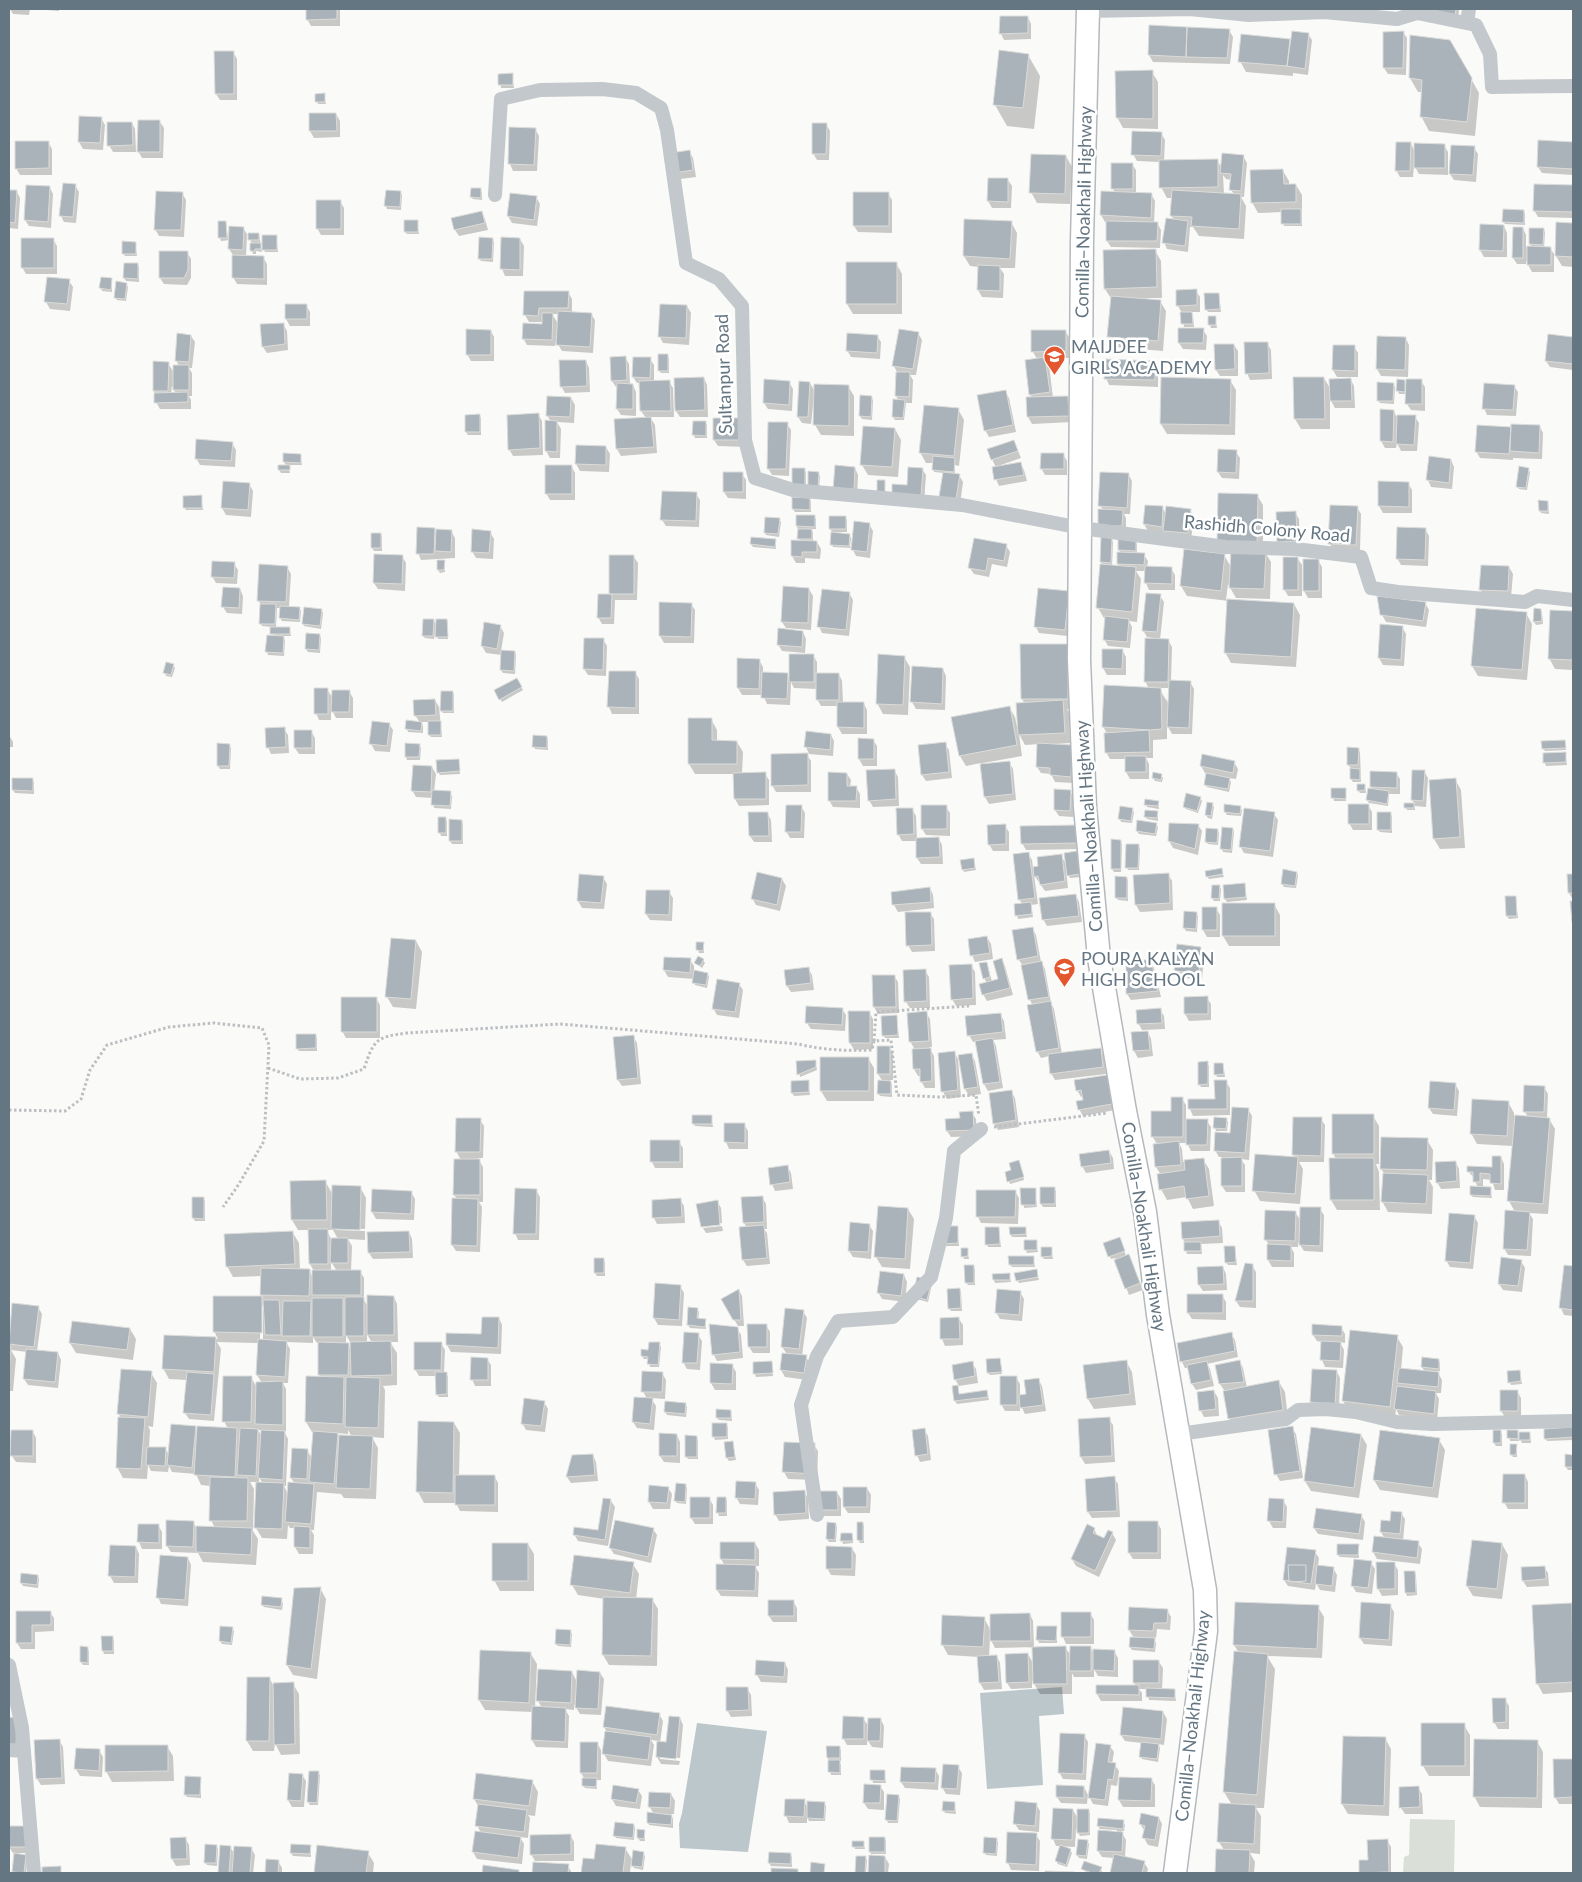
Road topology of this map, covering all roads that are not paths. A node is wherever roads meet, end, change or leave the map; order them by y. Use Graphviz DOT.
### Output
graph roads {
  1 [pos="1469,9"];
  2 [pos="1088,10"];
  3 [pos="1467,23"];
  4 [pos="1573,86"];
  5 [pos="495,195"];
  6 [pos="1081,528"];
  7 [pos="1573,600"];
  8 [pos="981,1129"];
  9 [pos="1573,1421"];
  10 [pos="1179,1434"];
  11 [pos="817,1515"];
  12 [pos="9,1665"];
  13 [pos="9,1750"];
  14 [pos="24,1751"];
  15 [pos="34,1873"];
  16 [pos="1175,1873"];
  1 -- 3 [label="street"];
  2 -- 3 [label="street"];
  2 -- 6 [label="highway, Comilla–Noakhali Highway"];
  3 -- 4 [label="street"];
  5 -- 6 [label="street, Sultanpur Road"];
  6 -- 7 [label="street, Rashidh Colony Road"];
  6 -- 10 [label="highway, Comilla–Noakhali Highway"];
  8 -- 11 [label="street"];
  9 -- 10 [label="street"];
  10 -- 16 [label="highway, Comilla–Noakhali Highway"];
  12 -- 14 [label="street"];
  13 -- 14 [label="street"];
  14 -- 15 [label="street"];
}
